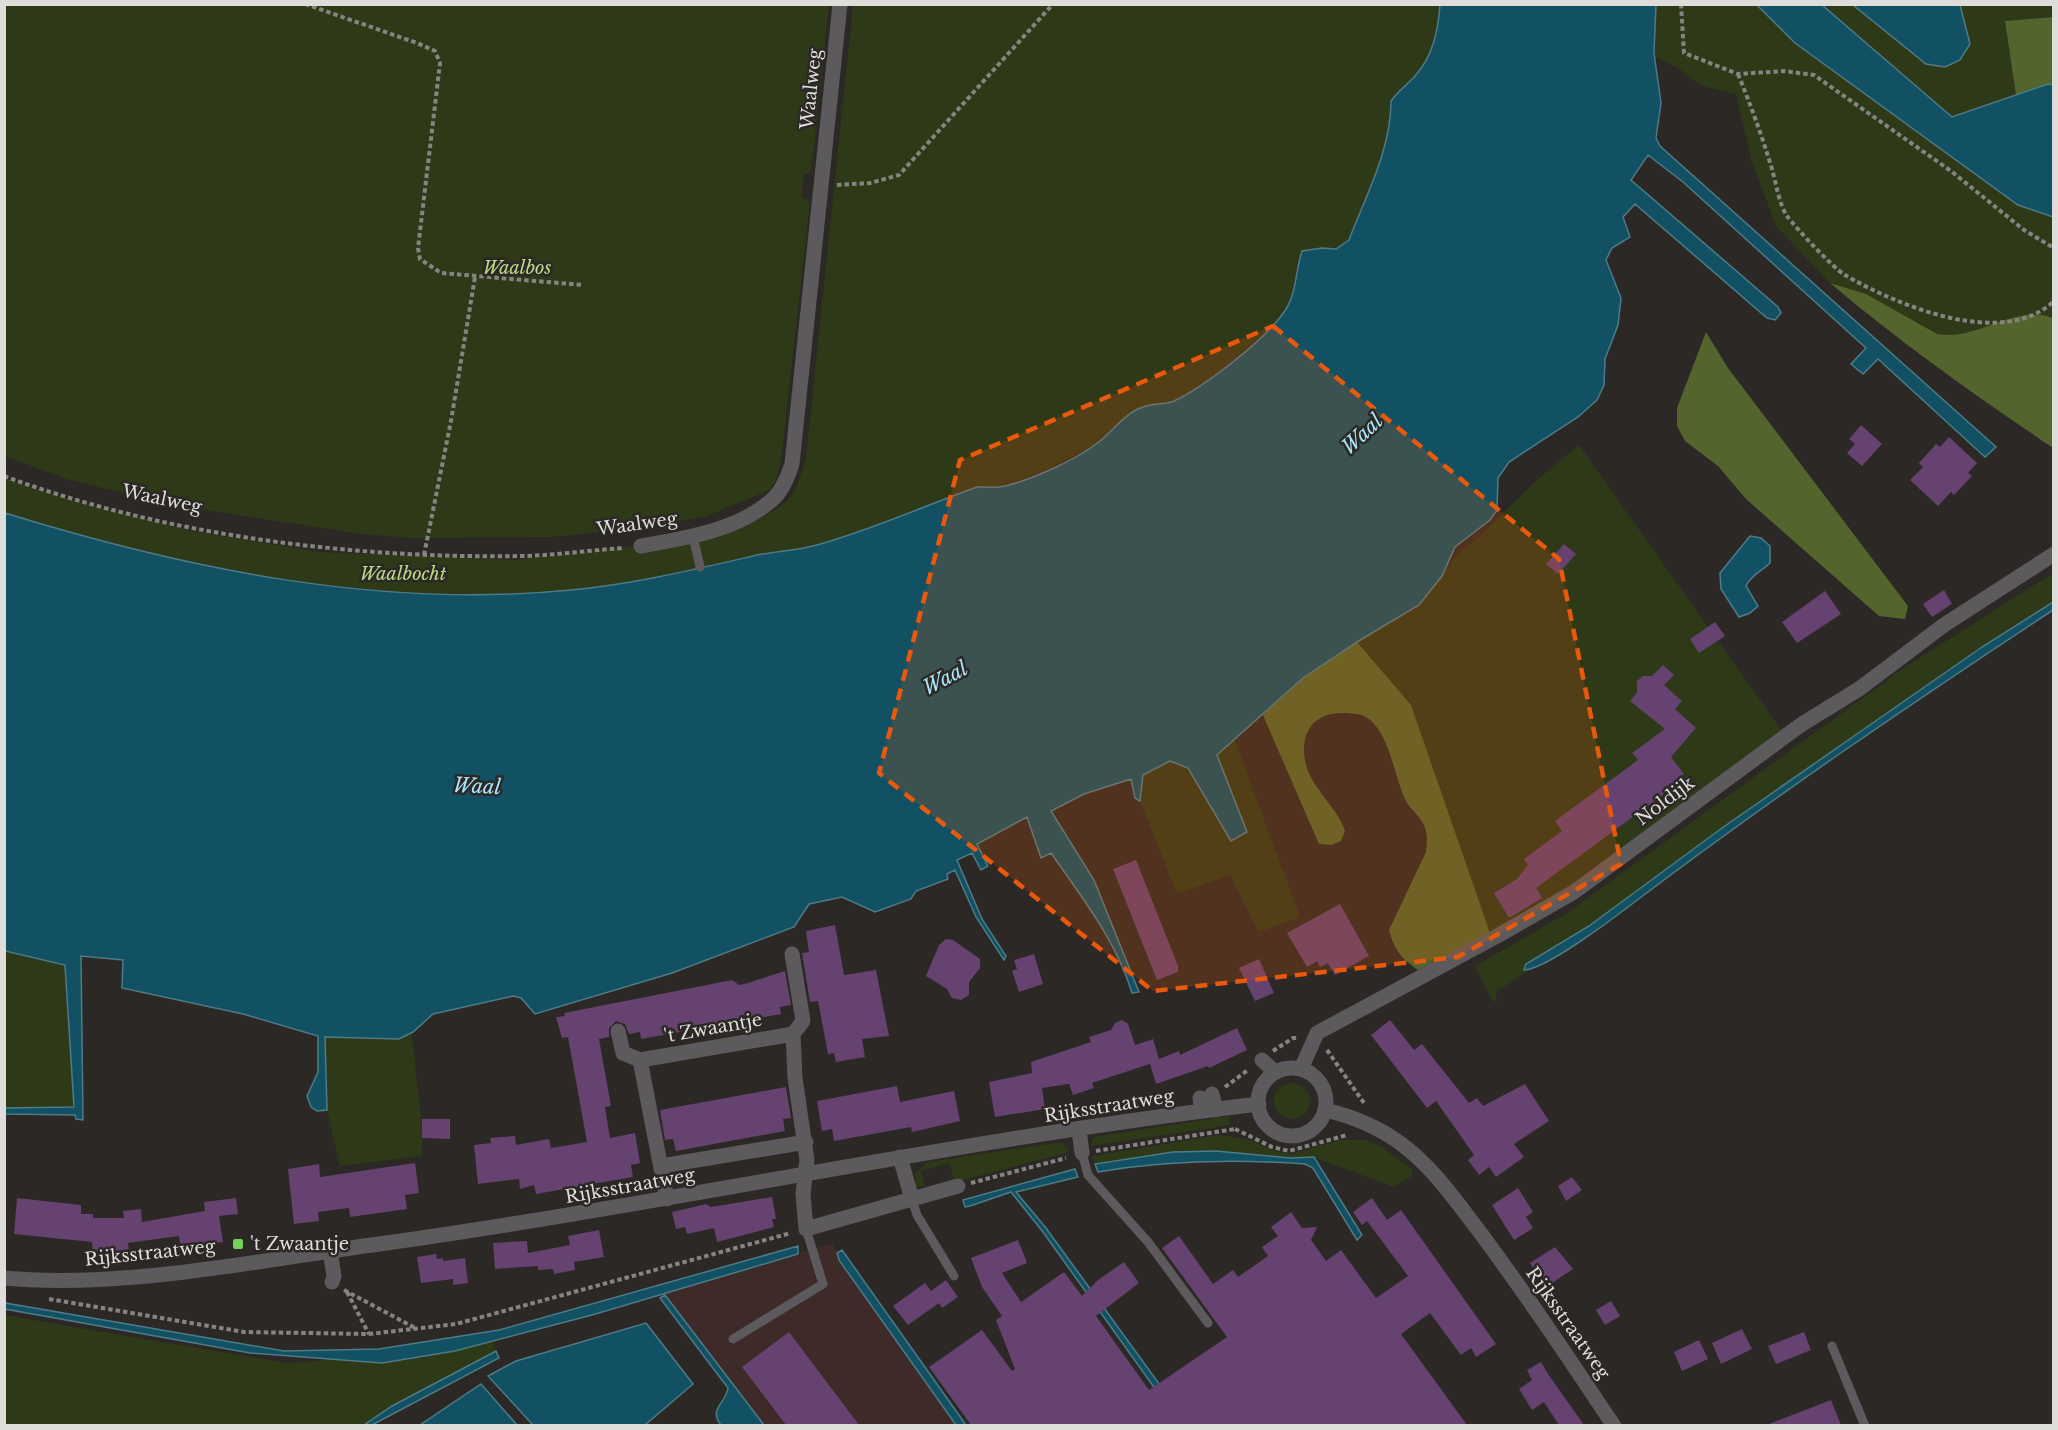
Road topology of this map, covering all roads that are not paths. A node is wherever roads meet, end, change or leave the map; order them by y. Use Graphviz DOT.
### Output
graph roads {
  1 [pos="840,4"];
  2 [pos="693,536"];
  3 [pos="641,546"];
  4 [pos="2054,554"];
  5 [pos="700,567"];
  6 [pos="792,954"];
  7 [pos="618,1030"];
  8 [pos="793,1034"];
  9 [pos="640,1060"];
  10 [pos="1262,1060"];
  11 [pos="1301,1069"];
  12 [pos="1275,1072"];
  13 [pos="1259,1104"];
  14 [pos="1325,1110"];
  15 [pos="1079,1130"];
  16 [pos="806,1142"];
  17 [pos="1082,1153"];
  18 [pos="900,1157"];
  19 [pos="661,1166"];
  20 [pos="805,1175"];
  21 [pos="958,1186"];
  22 [pos="667,1199"];
  23 [pos="912,1199"];
  24 [pos="806,1229"];
  25 [pos="330,1251"];
  26 [pos="954,1276"];
  27 [pos="4,1278"];
  28 [pos="332,1282"];
  29 [pos="1208,1323"];
  30 [pos="733,1338"];
  31 [pos="1832,1346"];
  32 [pos="1614,1425"];
  33 [pos="1865,1425"];
  1 -- 2 [label="street, Waalweg"];
  2 -- 3 [label="street, Waalweg"];
  2 -- 5 [label="lane"];
  4 -- 11 [label="street, Noldijk"];
  6 -- 8 [label="street"];
  7 -- 9 [label="street"];
  8 -- 9 [label="street, 't Zwaantje"];
  8 -- 16 [label="street"];
  9 -- 19 [label="street"];
  10 -- 12 [label="street"];
  11 -- 12 [label="street"];
  11 -- 14 [label="street"];
  12 -- 13 [label="street"];
  13 -- 14 [label="street"];
  13 -- 15 [label="street, Rijksstraatweg"];
  14 -- 32 [label="street, Rijksstraatweg"];
  15 -- 17 [label="street"];
  15 -- 18 [label="street, Rijksstraatweg"];
  16 -- 19 [label="street"];
  16 -- 20 [label="street"];
  17 -- 29 [label="lane"];
  18 -- 20 [label="street, Rijksstraatweg"];
  18 -- 23 [label="street"];
  19 -- 22 [label="street"];
  20 -- 22 [label="street, Rijksstraatweg"];
  20 -- 24 [label="street"];
  21 -- 23 [label="street"];
  22 -- 25 [label="street, Rijksstraatweg"];
  23 -- 24 [label="street"];
  23 -- 26 [label="lane"];
  24 -- 30 [label="lane"];
  25 -- 27 [label="street, Rijksstraatweg"];
  25 -- 28 [label="street"];
  31 -- 33 [label="lane"];
}
